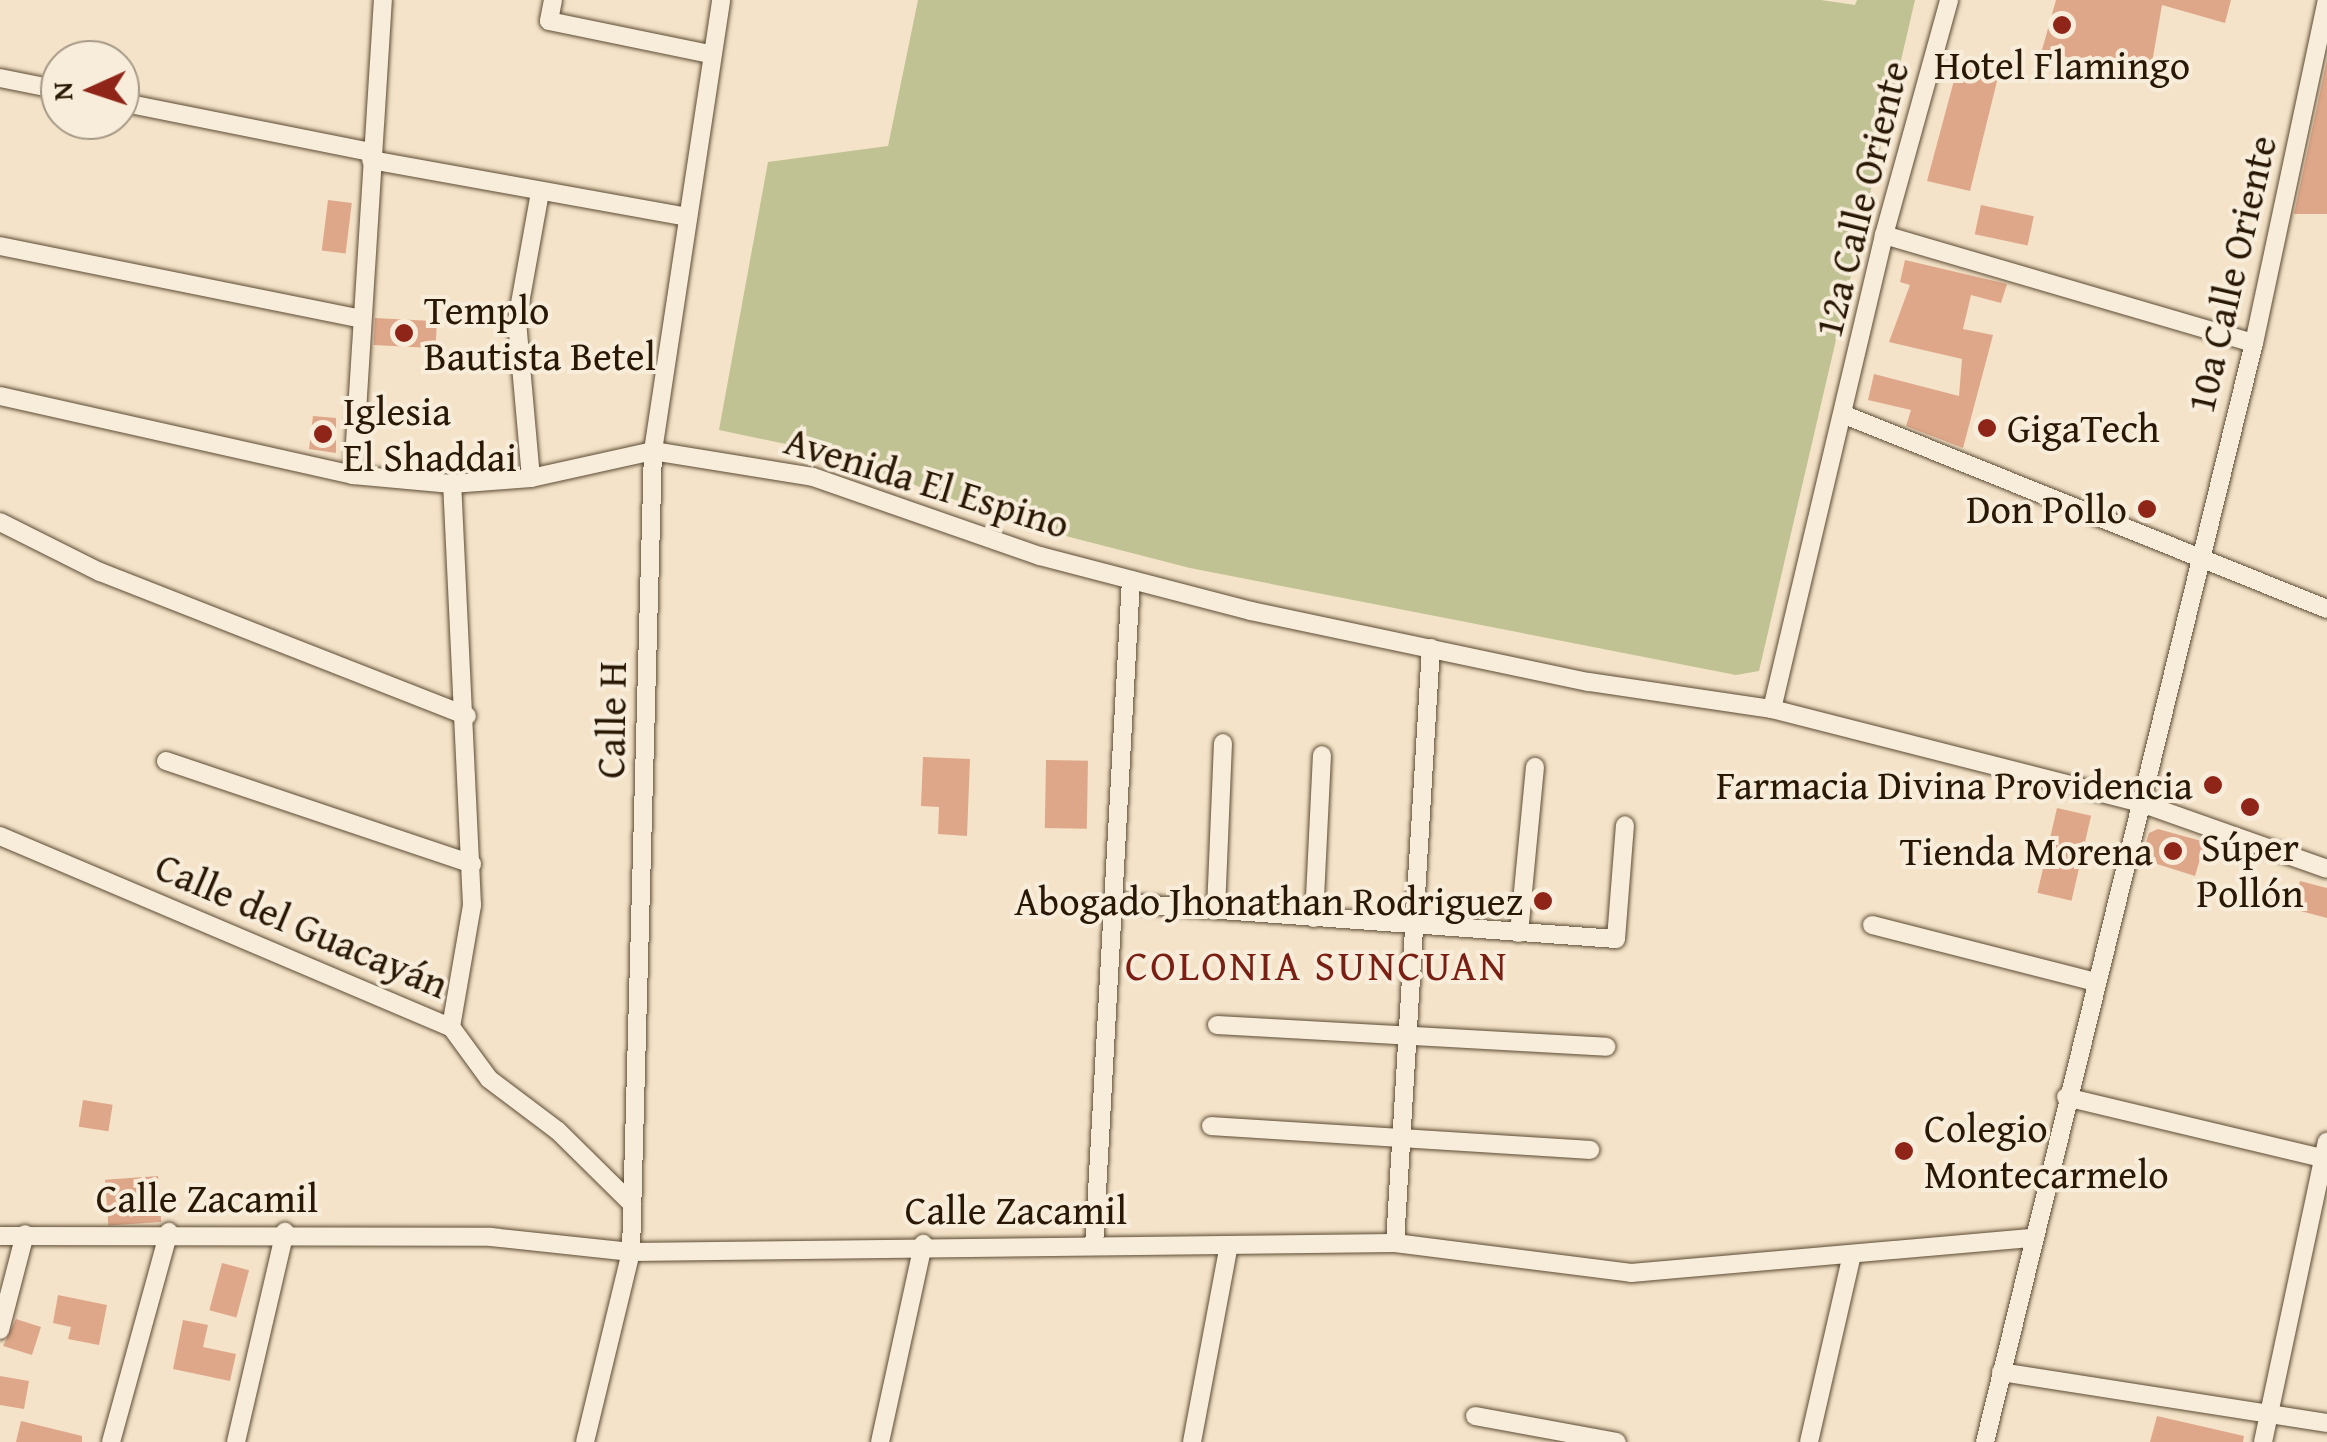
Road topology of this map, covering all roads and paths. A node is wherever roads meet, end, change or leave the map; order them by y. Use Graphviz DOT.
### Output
graph roads {
  1 [pos="383,0"];
  2 [pos="553,0"];
  3 [pos="721,0"];
  4 [pos="1949,0"];
  5 [pos="2327,0"];
  6 [pos="710,54"];
  7 [pos="0,78"];
  8 [pos="40,86"];
  9 [pos="140,106"];
  10 [pos="371,156"];
  11 [pos="540,192"];
  12 [pos="688,217"];
  13 [pos="1884,235"];
  14 [pos="0,246"];
  15 [pos="361,319"];
  16 [pos="2254,342"];
  17 [pos="0,396"];
  18 [pos="1845,416"];
  19 [pos="653,451"];
  20 [pos="353,475"];
  21 [pos="531,478"];
  22 [pos="452,484"];
  23 [pos="0,522"];
  24 [pos="2200,562"];
  25 [pos="1131,580"];
  26 [pos="2327,609"];
  27 [pos="1430,648"];
  28 [pos="1772,709"];
  29 [pos="468,716"];
  30 [pos="1223,743"];
  31 [pos="1322,755"];
  32 [pos="166,761"];
  33 [pos="1535,767"];
  34 [pos="2142,803"];
  35 [pos="1625,825"];
  36 [pos="0,836"];
  37 [pos="472,864"];
  38 [pos="2327,869"];
  39 [pos="1112,902"];
  40 [pos="1216,910"];
  41 [pos="1314,918"];
  42 [pos="1872,925"];
  43 [pos="1414,926"];
  44 [pos="1519,933"];
  45 [pos="2095,982"];
  46 [pos="1217,1026"];
  47 [pos="451,1027"];
  48 [pos="1408,1036"];
  49 [pos="1606,1047"];
  50 [pos="2066,1096"];
  51 [pos="1211,1126"];
  52 [pos="1402,1139"];
  53 [pos="1590,1150"];
  54 [pos="2326,1153"];
  55 [pos="632,1204"];
  56 [pos="170,1232"];
  57 [pos="285,1232"];
  58 [pos="25,1234"];
  59 [pos="0,1236"];
  60 [pos="2030,1238"];
  61 [pos="1395,1243"];
  62 [pos="923,1244"];
  63 [pos="1229,1244"];
  64 [pos="1094,1246"];
  65 [pos="631,1252"];
  66 [pos="1850,1258"];
  67 [pos="0,1330"];
  68 [pos="2001,1372"];
  69 [pos="2269,1414"];
  70 [pos="1474,1416"];
  71 [pos="2327,1424"];
  72 [pos="112,1442"];
  73 [pos="236,1442"];
  74 [pos="585,1442"];
  75 [pos="880,1442"];
  76 [pos="1192,1442"];
  77 [pos="1617,1442"];
  78 [pos="1810,1442"];
  79 [pos="1985,1442"];
  80 [pos="2263,1442"];
  1 -- 10 [label="street"];
  2 -- 6 [label="street"];
  3 -- 6 [label="street, Calle H"];
  4 -- 13 [label="street, 12a Calle Oriente"];
  5 -- 16 [label="street, 10a Calle Oriente"];
  6 -- 12 [label="street, Calle H"];
  7 -- 8 [label="street"];
  9 -- 10 [label="street"];
  10 -- 11 [label="street"];
  10 -- 15 [label="street"];
  11 -- 12 [label="street"];
  11 -- 21 [label="street"];
  12 -- 19 [label="street, Calle H"];
  13 -- 16 [label="street"];
  13 -- 18 [label="street, 12a Calle Oriente"];
  14 -- 15 [label="street"];
  15 -- 20 [label="street"];
  16 -- 24 [label="street, 10a Calle Oriente"];
  17 -- 20 [label="street, Avenida El Espino"];
  18 -- 24 [label="street"];
  18 -- 28 [label="street, 12a Calle Oriente"];
  19 -- 21 [label="street, Avenida El Espino"];
  19 -- 25 [label="street, Avenida El Espino"];
  19 -- 55 [label="street, Calle H"];
  20 -- 22 [label="street, Avenida El Espino"];
  21 -- 22 [label="street, Avenida El Espino"];
  22 -- 29 [label="street"];
  23 -- 29 [label="street"];
  24 -- 26 [label="street"];
  24 -- 34 [label="street, 10a Calle Oriente"];
  25 -- 27 [label="street, Avenida El Espino"];
  25 -- 39 [label="street"];
  27 -- 28 [label="street, Avenida El Espino"];
  27 -- 43 [label="street"];
  28 -- 34 [label="street, Avenida El Espino"];
  29 -- 37 [label="street"];
  30 -- 40 [label="street"];
  31 -- 41 [label="street"];
  32 -- 37 [label="street"];
  33 -- 44 [label="street"];
  34 -- 38 [label="street, Avenida El Espino"];
  34 -- 45 [label="street, 10a Calle Oriente"];
  35 -- 44 [label="street"];
  36 -- 47 [label="street, Calle del Guacayán"];
  37 -- 47 [label="street"];
  39 -- 40 [label="street"];
  39 -- 64 [label="street"];
  40 -- 41 [label="street"];
  41 -- 43 [label="street"];
  42 -- 45 [label="street"];
  43 -- 44 [label="street"];
  43 -- 48 [label="street"];
  45 -- 50 [label="street, 10a Calle Oriente"];
  46 -- 48 [label="street"];
  47 -- 55 [label="street, Calle del Guacayán"];
  48 -- 49 [label="street"];
  48 -- 52 [label="street"];
  50 -- 54 [label="street"];
  50 -- 60 [label="street, 10a Calle Oriente"];
  51 -- 52 [label="street"];
  52 -- 53 [label="street"];
  52 -- 61 [label="street"];
  54 -- 69 [label="street"];
  55 -- 65 [label="street, Calle H"];
  56 -- 57 [label="street, Calle Zacamil"];
  56 -- 58 [label="street, Calle Zacamil"];
  56 -- 72 [label="street"];
  57 -- 65 [label="street, Calle Zacamil"];
  57 -- 73 [label="street"];
  58 -- 59 [label="street, Calle Zacamil"];
  58 -- 67 [label="street"];
  60 -- 66 [label="street, Calle Zacamil"];
  60 -- 68 [label="street, 10a Calle Oriente"];
  61 -- 63 [label="street, Calle Zacamil"];
  61 -- 66 [label="street, Calle Zacamil"];
  62 -- 64 [label="street, Calle Zacamil"];
  62 -- 65 [label="street, Calle Zacamil"];
  62 -- 75 [label="street"];
  63 -- 64 [label="street, Calle Zacamil"];
  63 -- 76 [label="street"];
  65 -- 74 [label="street, Calle H"];
  66 -- 78 [label="street"];
  68 -- 69 [label="street"];
  68 -- 79 [label="street, 10a Calle Oriente"];
  69 -- 71 [label="street"];
  69 -- 80 [label="street"];
  70 -- 77 [label="street"];
}
